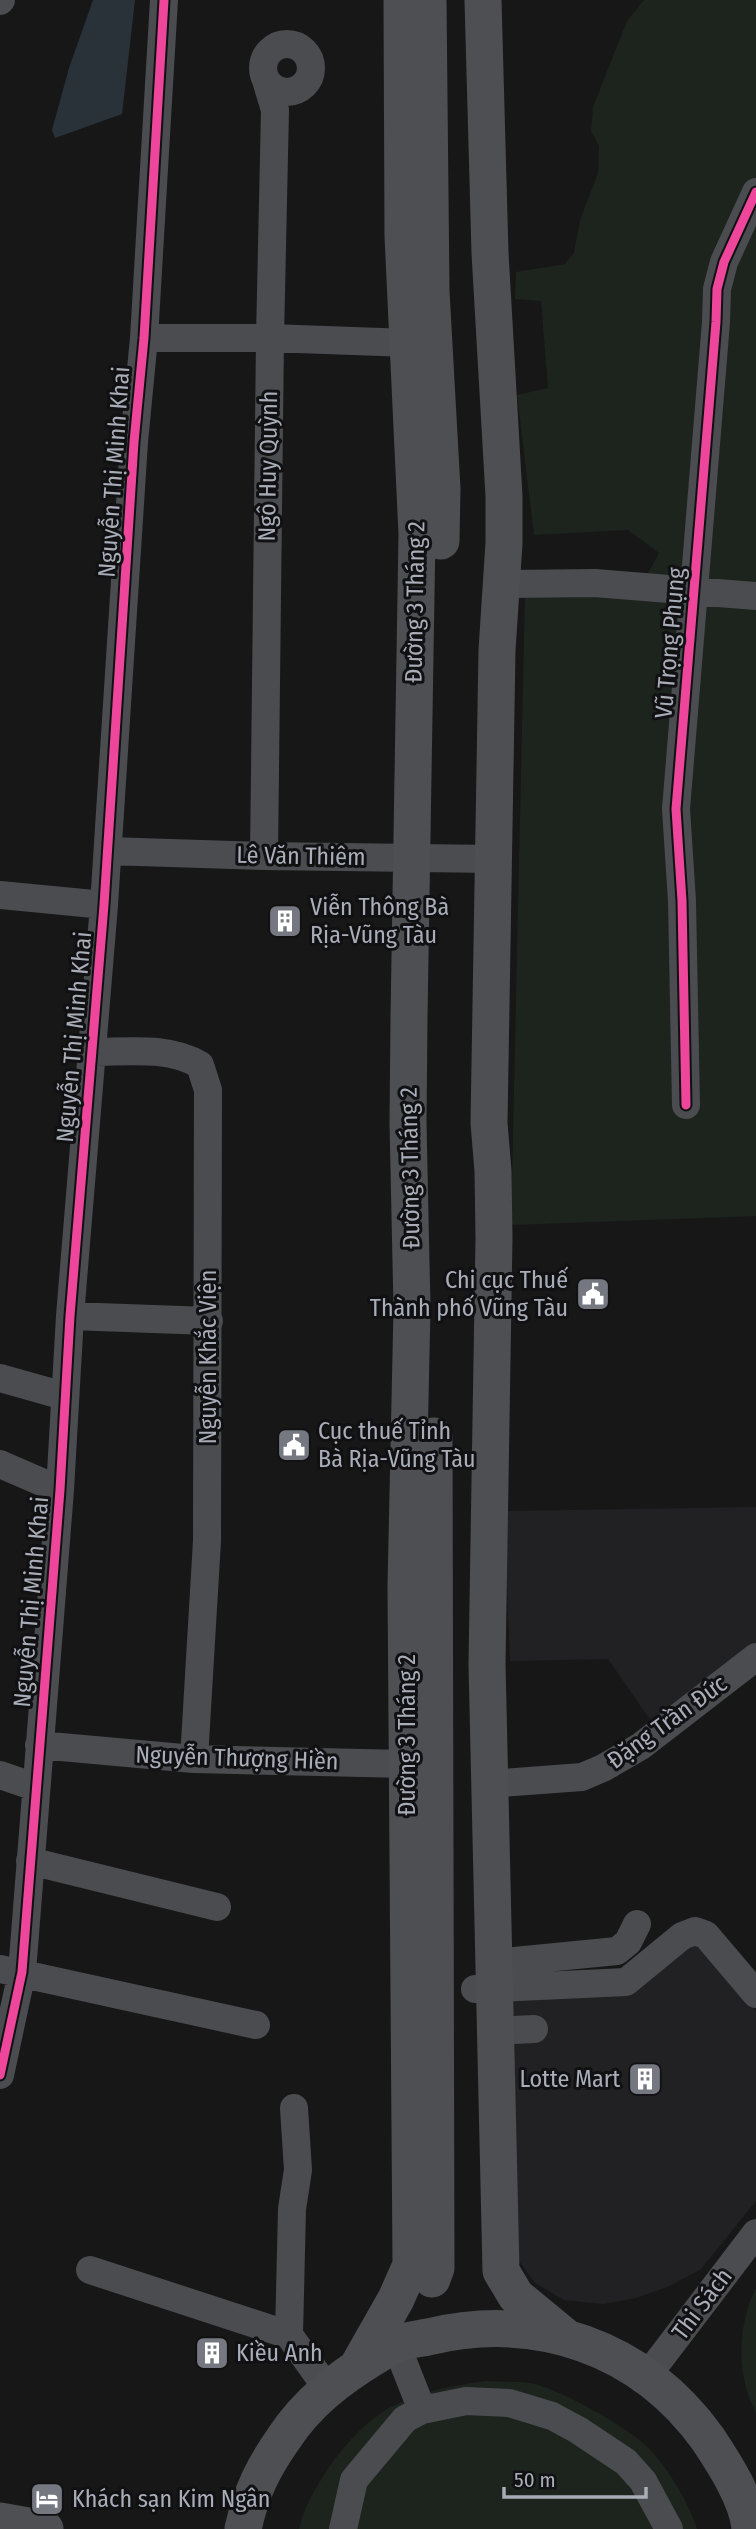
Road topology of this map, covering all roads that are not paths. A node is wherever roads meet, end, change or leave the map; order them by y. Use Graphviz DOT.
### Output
graph roads {
  1 [pos="164,0"];
  2 [pos="415,8"];
  3 [pos="475,11"];
  4 [pos="265,77"];
  5 [pos="756,192"];
  6 [pos="144,338"];
  7 [pos="270,338"];
  8 [pos="409,343"];
  9 [pos="428,585"];
  10 [pos="694,590"];
  11 [pos="495,592"];
  12 [pos="756,596"];
  13 [pos="108,851"];
  14 [pos="264,856"];
  15 [pos="423,858"];
  16 [pos="486,858"];
  17 [pos="0,895"];
  18 [pos="104,905"];
  19 [pos="93,1052"];
  20 [pos="686,1105"];
  21 [pos="69,1316"];
  22 [pos="209,1321"];
  23 [pos="0,1378"];
  24 [pos="64,1395"];
  25 [pos="0,1464"];
  26 [pos="60,1490"];
  27 [pos="756,1657"];
  28 [pos="39,1745"];
  29 [pos="194,1759"];
  30 [pos="420,1760"];
  31 [pos="484,1763"];
  32 [pos="0,1775"];
  33 [pos="36,1787"];
  34 [pos="30,1861"];
  35 [pos="217,1907"];
  36 [pos="638,1924"];
  37 [pos="11,1970"];
  38 [pos="487,1980"];
  39 [pos="756,1994"];
  40 [pos="256,2025"];
  41 [pos="534,2029"];
  42 [pos="495,2031"];
  43 [pos="0,2075"];
  44 [pos="294,2108"];
  45 [pos="756,2233"];
  46 [pos="90,2270"];
  47 [pos="526,2329"];
  48 [pos="289,2336"];
  49 [pos="567,2338"];
  50 [pos="396,2344"];
  51 [pos="358,2366"];
  52 [pos="647,2376"];
  53 [pos="327,2388"];
  54 [pos="422,2410"];
  55 [pos="0,2521"];
  56 [pos="240,2526"];
  57 [pos="45,2529"];
  58 [pos="343,2529"];
  59 [pos="668,2529"];
  60 [pos="750,2529"];
  1 -- 6 [label="street, Nguyễn Thị Minh Khai"];
  2 -- 8 [label="main road, Đường 3 Tháng 2"];
  2 -- 9 [label="main road, Đường 3 Tháng 2"];
  3 -- 11 [label="main road"];
  4 -- 7 [label="street, Ngô Huy Quỳnh"];
  5 -- 10 [label="street, Vũ Trọng Phụng"];
  6 -- 7 [label="street"];
  6 -- 13 [label="street, Nguyễn Thị Minh Khai"];
  7 -- 8 [label="street"];
  7 -- 14 [label="street, Ngô Huy Quỳnh"];
  8 -- 9 [label="main road, Đường 3 Tháng 2"];
  9 -- 15 [label="main road, Đường 3 Tháng 2"];
  10 -- 11 [label="street"];
  10 -- 12 [label="street"];
  10 -- 20 [label="street, Vũ Trọng Phụng"];
  11 -- 16 [label="main road"];
  13 -- 14 [label="street, Lê Văn Thiêm"];
  13 -- 18 [label="street, Nguyễn Thị Minh Khai"];
  14 -- 15 [label="street, Lê Văn Thiêm"];
  15 -- 16 [label="street, Lê Văn Thiêm"];
  15 -- 30 [label="main road, Đường 3 Tháng 2"];
  16 -- 31 [label="main road"];
  17 -- 18 [label="street"];
  18 -- 19 [label="street, Nguyễn Thị Minh Khai"];
  19 -- 21 [label="street, Nguyễn Thị Minh Khai"];
  19 -- 22 [label="street, Nguyễn Khắc Viện"];
  21 -- 22 [label="street"];
  21 -- 24 [label="street, Nguyễn Thị Minh Khai"];
  22 -- 29 [label="street, Nguyễn Khắc Viện"];
  23 -- 24 [label="street"];
  24 -- 26 [label="street, Nguyễn Thị Minh Khai"];
  25 -- 26 [label="street"];
  26 -- 28 [label="street, Nguyễn Thị Minh Khai"];
  27 -- 31 [label="street, Đặng Trần Đức"];
  28 -- 29 [label="street, Nguyễn Thượng Hiền"];
  28 -- 33 [label="street, Nguyễn Thị Minh Khai"];
  29 -- 30 [label="street, Nguyễn Thượng Hiền"];
  30 -- 50 [label="main road, Đường 3 Tháng 2"];
  30 -- 51 [label="main road, Đường 3 Tháng 2"];
  31 -- 38 [label="main road"];
  32 -- 33 [label="street"];
  33 -- 34 [label="street, Nguyễn Thị Minh Khai"];
  34 -- 35 [label="street"];
  34 -- 37 [label="street, Nguyễn Thị Minh Khai"];
  36 -- 38 [label="street"];
  37 -- 40 [label="street"];
  37 -- 43 [label="street, Nguyễn Thị Minh Khai"];
  38 -- 39 [label="street"];
  38 -- 42 [label="main road"];
  38 -- 47 [label="main road"];
  41 -- 42 [label="street"];
  42 -- 49 [label="main road"];
  44 -- 48 [label="street"];
  45 -- 52 [label="street, Thi Sách"];
  46 -- 48 [label="street"];
  47 -- 49 [label="main road"];
  47 -- 50 [label="main road"];
  48 -- 53 [label="street"];
  49 -- 52 [label="main road"];
  50 -- 51 [label="main road"];
  50 -- 54 [label="street"];
  51 -- 53 [label="main road"];
  52 -- 60 [label="main road"];
  53 -- 56 [label="main road"];
  54 -- 58 [label="street"];
  54 -- 59 [label="street"];
  55 -- 57 [label="main road"];
}
